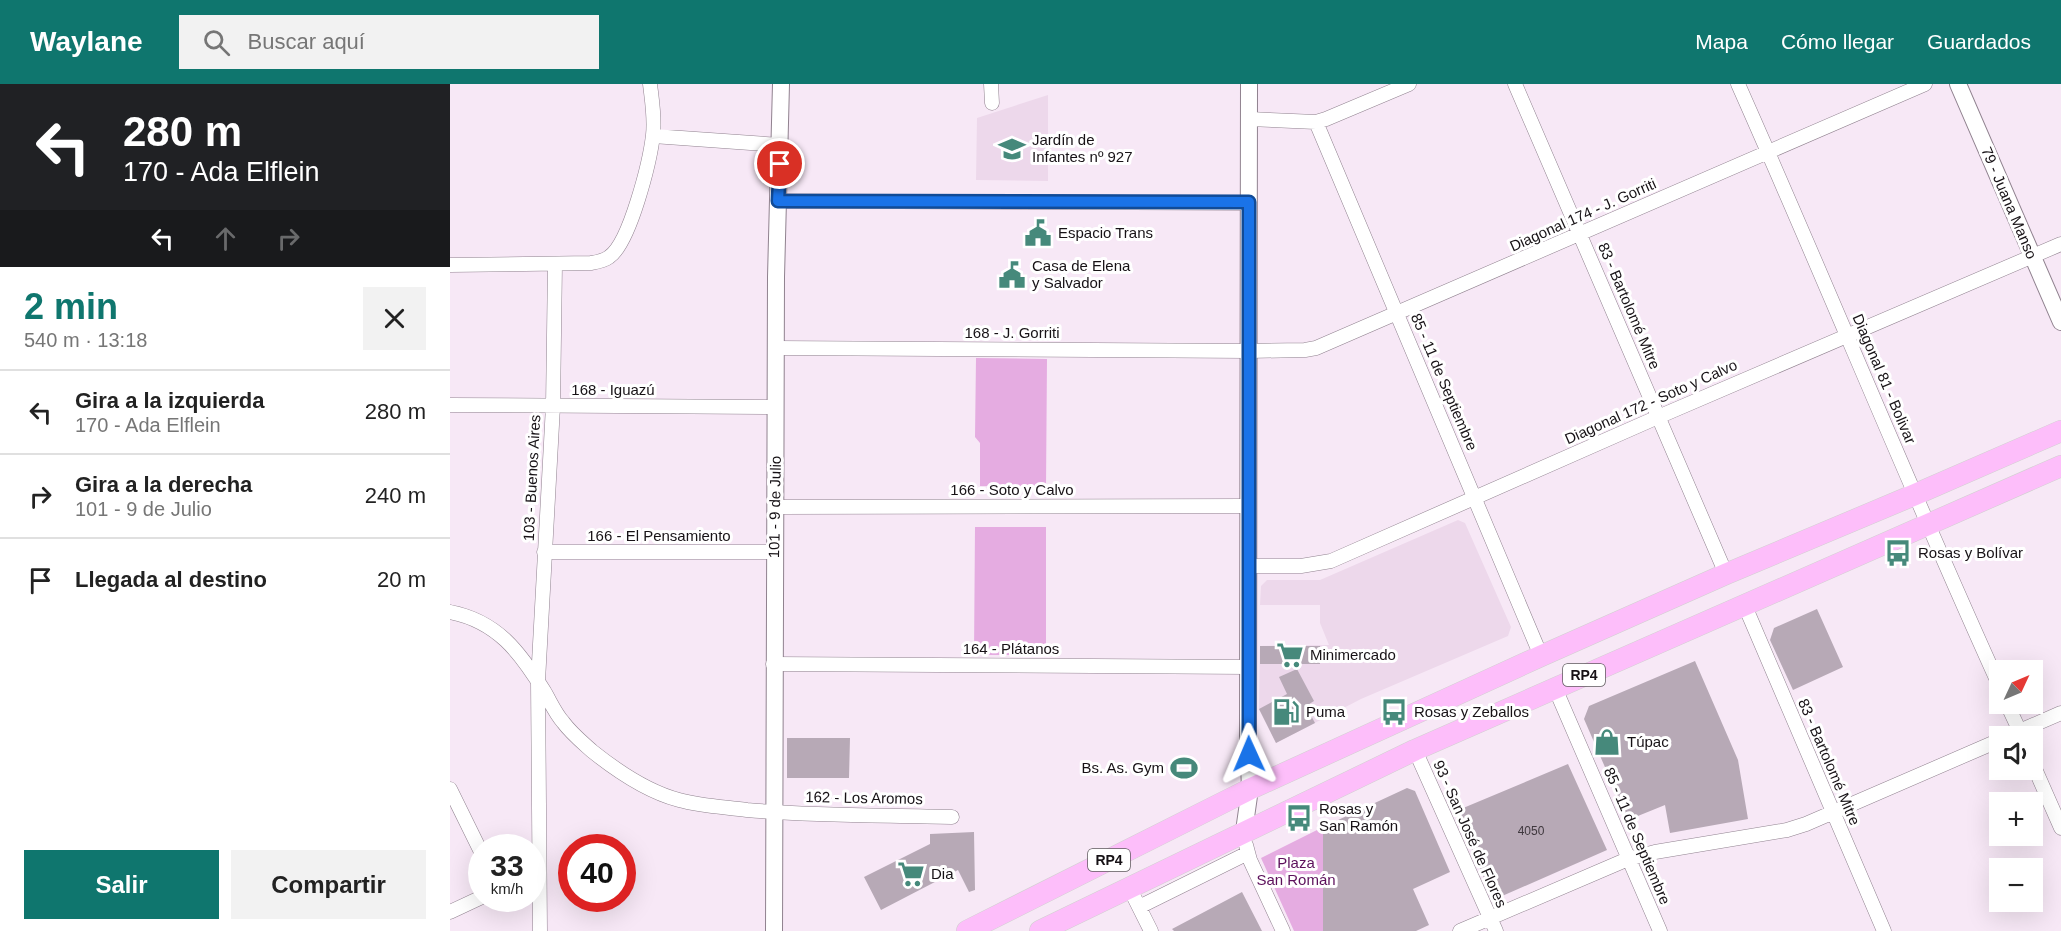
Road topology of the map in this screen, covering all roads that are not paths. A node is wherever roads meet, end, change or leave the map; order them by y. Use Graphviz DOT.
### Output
graph roads {
  1 [pos="650,84"];
  2 [pos="781,84"];
  3 [pos="991,84"];
  4 [pos="1249,84"];
  5 [pos="1409,84"];
  6 [pos="1515,84"];
  7 [pos="1738,84"];
  8 [pos="1925,84"];
  9 [pos="1958,84"];
  10 [pos="992,103"];
  11 [pos="1249,119"];
  12 [pos="1316,122"];
  13 [pos="653,136"];
  14 [pos="780,146"];
  15 [pos="1768,151"];
  16 [pos="778,201"];
  17 [pos="1249,202"];
  18 [pos="1581,234"];
  19 [pos="2061,244"];
  20 [pos="2032,256"];
  21 [pos="555,264"];
  22 [pos="450,266"];
  23 [pos="1396,314"];
  24 [pos="2061,322"];
  25 [pos="1848,335"];
  26 [pos="776,348"];
  27 [pos="1249,351"];
  28 [pos="450,405"];
  29 [pos="553,406"];
  30 [pos="775,407"];
  31 [pos="1658,417"];
  32 [pos="2061,431"];
  33 [pos="2061,466"];
  34 [pos="1914,495"];
  35 [pos="1475,498"];
  36 [pos="1250,506"];
  37 [pos="775,507"];
  38 [pos="1927,526"];
  39 [pos="544,552"];
  40 [pos="774,552"];
  41 [pos="1249,566"];
  42 [pos="1726,574"];
  43 [pos="1745,606"];
  44 [pos="450,612"];
  45 [pos="1541,656"];
  46 [pos="1989,663"];
  47 [pos="773,664"];
  48 [pos="1249,667"];
  49 [pos="538,681"];
  50 [pos="1555,688"];
  51 [pos="2061,713"];
  52 [pos="2034,726"];
  53 [pos="1989,745"];
  54 [pos="1415,750"];
  55 [pos="2040,780"];
  56 [pos="450,789"];
  57 [pos="1250,789"];
  58 [pos="775,812"];
  59 [pos="1833,813"];
  60 [pos="952,817"];
  61 [pos="2061,828"];
  62 [pos="1244,831"];
  63 [pos="472,834"];
  64 [pos="536,834"];
  65 [pos="1248,853"];
  66 [pos="1628,859"];
  67 [pos="1129,887"];
  68 [pos="468,904"];
  69 [pos="1139,907"];
  70 [pos="450,912"];
  71 [pos="539,912"];
  72 [pos="1490,918"];
  73 [pos="540,931"];
  74 [pos="774,931"];
  75 [pos="967,931"];
  76 [pos="1040,931"];
  77 [pos="1151,931"];
  78 [pos="1283,931"];
  79 [pos="1460,931"];
  80 [pos="1496,931"];
  81 [pos="1660,931"];
  82 [pos="1884,931"];
  1 -- 13 [label="street"];
  2 -- 14 [label="street, 101 - 9 de Julio"];
  3 -- 10 [label="street"];
  4 -- 11 [label="street"];
  5 -- 12 [label="street"];
  6 -- 18 [label="street, 83 - Bartolomé Mitre"];
  7 -- 15 [label="street, Diagonal 81 - Bolivar"];
  8 -- 15 [label="street, Diagonal 174 - J. Gorriti"];
  9 -- 20 [label="street, 79 - Juana Manso"];
  11 -- 12 [label="street"];
  11 -- 17 [label="street"];
  12 -- 23 [label="street, 85 - 11 de Septiembre"];
  13 -- 14 [label="street"];
  13 -- 21 [label="street"];
  14 -- 16 [label="street, 101 - 9 de Julio"];
  15 -- 18 [label="street, Diagonal 174 - J. Gorriti"];
  15 -- 25 [label="street, Diagonal 81 - Bolivar"];
  16 -- 17 [label="street"];
  16 -- 26 [label="street, 101 - 9 de Julio"];
  17 -- 27 [label="street"];
  18 -- 23 [label="street, Diagonal 174 - J. Gorriti"];
  18 -- 31 [label="street, 83 - Bartolomé Mitre"];
  19 -- 20 [label="street, Diagonal 172 - Soto y Calvo"];
  20 -- 24 [label="street, 79 - Juana Manso"];
  20 -- 25 [label="street, Diagonal 172 - Soto y Calvo"];
  21 -- 22 [label="street"];
  21 -- 29 [label="street, 103 - Buenos Aires"];
  23 -- 27 [label="street, Diagonal 174 - J. Gorriti"];
  23 -- 35 [label="street, 85 - 11 de Septiembre"];
  25 -- 31 [label="street, Diagonal 172 - Soto y Calvo"];
  25 -- 34 [label="street, Diagonal 81 - Bolivar"];
  26 -- 27 [label="street, 168 - J. Gorriti"];
  26 -- 30 [label="street, 101 - 9 de Julio"];
  27 -- 36 [label="street"];
  28 -- 29 [label="street, 168 - Iguazú"];
  29 -- 30 [label="street, 168 - Iguazú"];
  29 -- 39 [label="street, 103 - Buenos Aires"];
  30 -- 37 [label="street, 101 - 9 de Julio"];
  31 -- 35 [label="street, Diagonal 172 - Soto y Calvo"];
  31 -- 42 [label="street, 83 - Bartolomé Mitre"];
  32 -- 34 [label="main road, RP4"];
  33 -- 38 [label="main road, RP4"];
  34 -- 38 [label="street, Diagonal 81 - Bolivar"];
  34 -- 42 [label="main road, RP4"];
  35 -- 41 [label="street, Diagonal 172 - Soto y Calvo"];
  35 -- 45 [label="street, 85 - 11 de Septiembre"];
  36 -- 37 [label="street, 166 - Soto y Calvo"];
  36 -- 41 [label="street"];
  37 -- 40 [label="street, 101 - 9 de Julio"];
  38 -- 43 [label="main road, RP4"];
  38 -- 46 [label="street, Diagonal 81 - Bolivar"];
  39 -- 40 [label="street, 166 - El Pensamiento"];
  39 -- 49 [label="street, 103 - Buenos Aires"];
  40 -- 47 [label="street, 101 - 9 de Julio"];
  41 -- 48 [label="street"];
  42 -- 45 [label="main road, RP4"];
  43 -- 50 [label="main road, RP4"];
  43 -- 59 [label="street, 83 - Bartolomé Mitre"];
  44 -- 49 [label="street, 162 - Los Aromos"];
  45 -- 57 [label="main road, RP4"];
  47 -- 48 [label="street, 164 - Plátanos"];
  47 -- 58 [label="street, 101 - 9 de Julio"];
  48 -- 57 [label="street"];
  49 -- 58 [label="street, 162 - Los Aromos"];
  49 -- 64 [label="street, 103 - Buenos Aires"];
  50 -- 54 [label="main road, RP4"];
  50 -- 66 [label="street, 85 - 11 de Septiembre"];
  51 -- 52 [label="street"];
  53 -- 59 [label="street"];
  54 -- 62 [label="main road, RP4"];
  54 -- 72 [label="street, 93 - San José de Flores"];
  55 -- 61 [label="street"];
  56 -- 63 [label="street"];
  57 -- 62 [label="street"];
  57 -- 75 [label="main road, RP4"];
  58 -- 60 [label="street, 162 - Los Aromos"];
  58 -- 74 [label="street, 101 - 9 de Julio"];
  59 -- 66 [label="street"];
  59 -- 82 [label="street, 83 - Bartolomé Mitre"];
  62 -- 65 [label="street"];
  62 -- 67 [label="main road, RP4"];
  65 -- 69 [label="street"];
  65 -- 78 [label="street"];
  66 -- 72 [label="street"];
  66 -- 81 [label="street, 85 - 11 de Septiembre"];
  67 -- 69 [label="street"];
  67 -- 76 [label="main road, RP4"];
  68 -- 70 [label="street"];
  69 -- 77 [label="street"];
  71 -- 73 [label="street, 103 - Buenos Aires"];
  72 -- 79 [label="street"];
  72 -- 80 [label="street, 93 - San José de Flores"];
}
